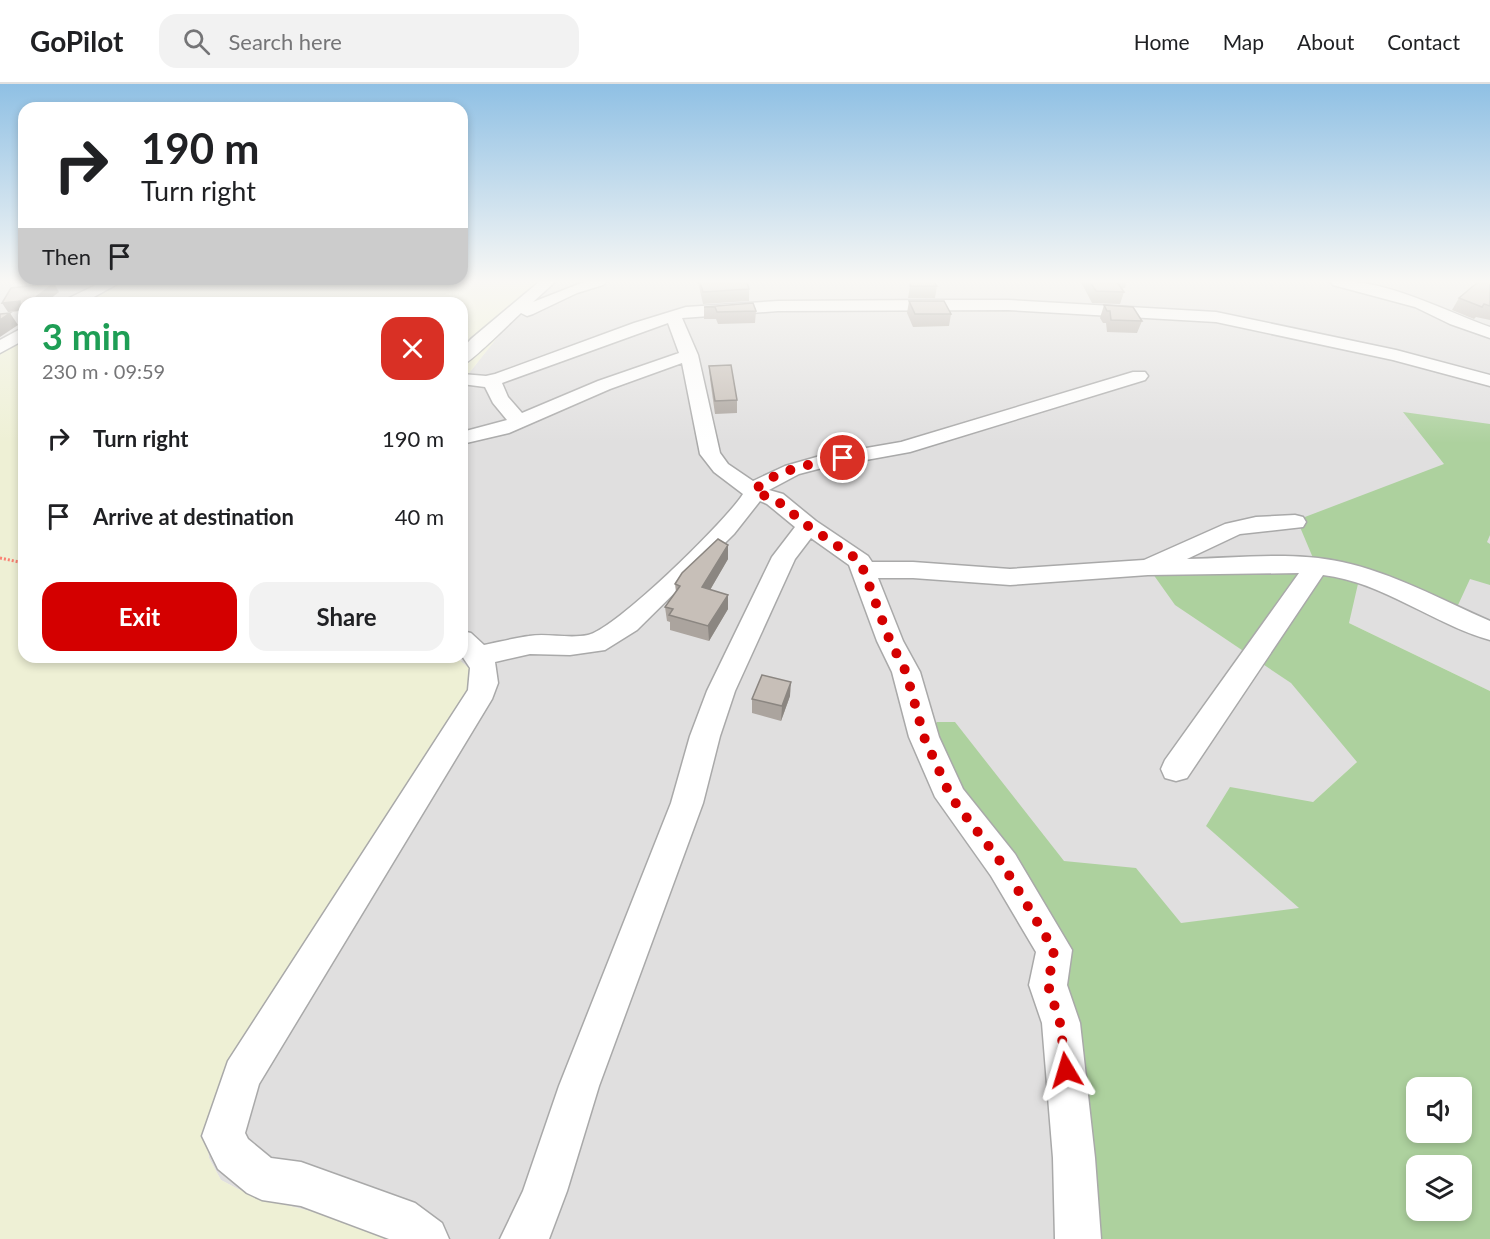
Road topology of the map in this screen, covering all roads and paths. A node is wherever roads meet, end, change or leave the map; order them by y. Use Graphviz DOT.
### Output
graph roads {
  1 [pos="10,336"];
  2 [pos="486,336"];
  3 [pos="615,336"];
  4 [pos="681,336"];
  5 [pos="1308,336"];
  6 [pos="0,348"];
  7 [pos="468,353"];
  8 [pos="689,355"];
  9 [pos="1138,376"];
  10 [pos="493,380"];
  11 [pos="468,381"];
  12 [pos="1490,381"];
  13 [pos="520,421"];
  14 [pos="468,437"];
  15 [pos="754,492"];
  16 [pos="1295,522"];
  17 [pos="808,526"];
  18 [pos="0,558"];
  19 [pos="18,562"];
  20 [pos="1317,566"];
  21 [pos="1148,567"];
  22 [pos="864,570"];
  23 [pos="1490,631"];
  24 [pos="470,648"];
  25 [pos="1176,769"];
  26 [pos="426,1239"];
  27 [pos="523,1239"];
  28 [pos="1078,1239"];
  1 -- 6 [label="street"];
  2 -- 7 [label="street"];
  3 -- 10 [label="street"];
  4 -- 8 [label="street"];
  5 -- 12 [label="street"];
  8 -- 13 [label="street"];
  8 -- 15 [label="street"];
  9 -- 15 [label="street"];
  10 -- 11 [label="street"];
  10 -- 13 [label="street"];
  13 -- 14 [label="street"];
  15 -- 17 [label="street"];
  15 -- 24 [label="street"];
  16 -- 21 [label="street"];
  17 -- 22 [label="street"];
  17 -- 27 [label="street"];
  18 -- 19 [label="path"];
  20 -- 21 [label="street"];
  20 -- 23 [label="street"];
  20 -- 25 [label="street"];
  21 -- 22 [label="street"];
  22 -- 28 [label="street"];
  24 -- 26 [label="street"];
}
